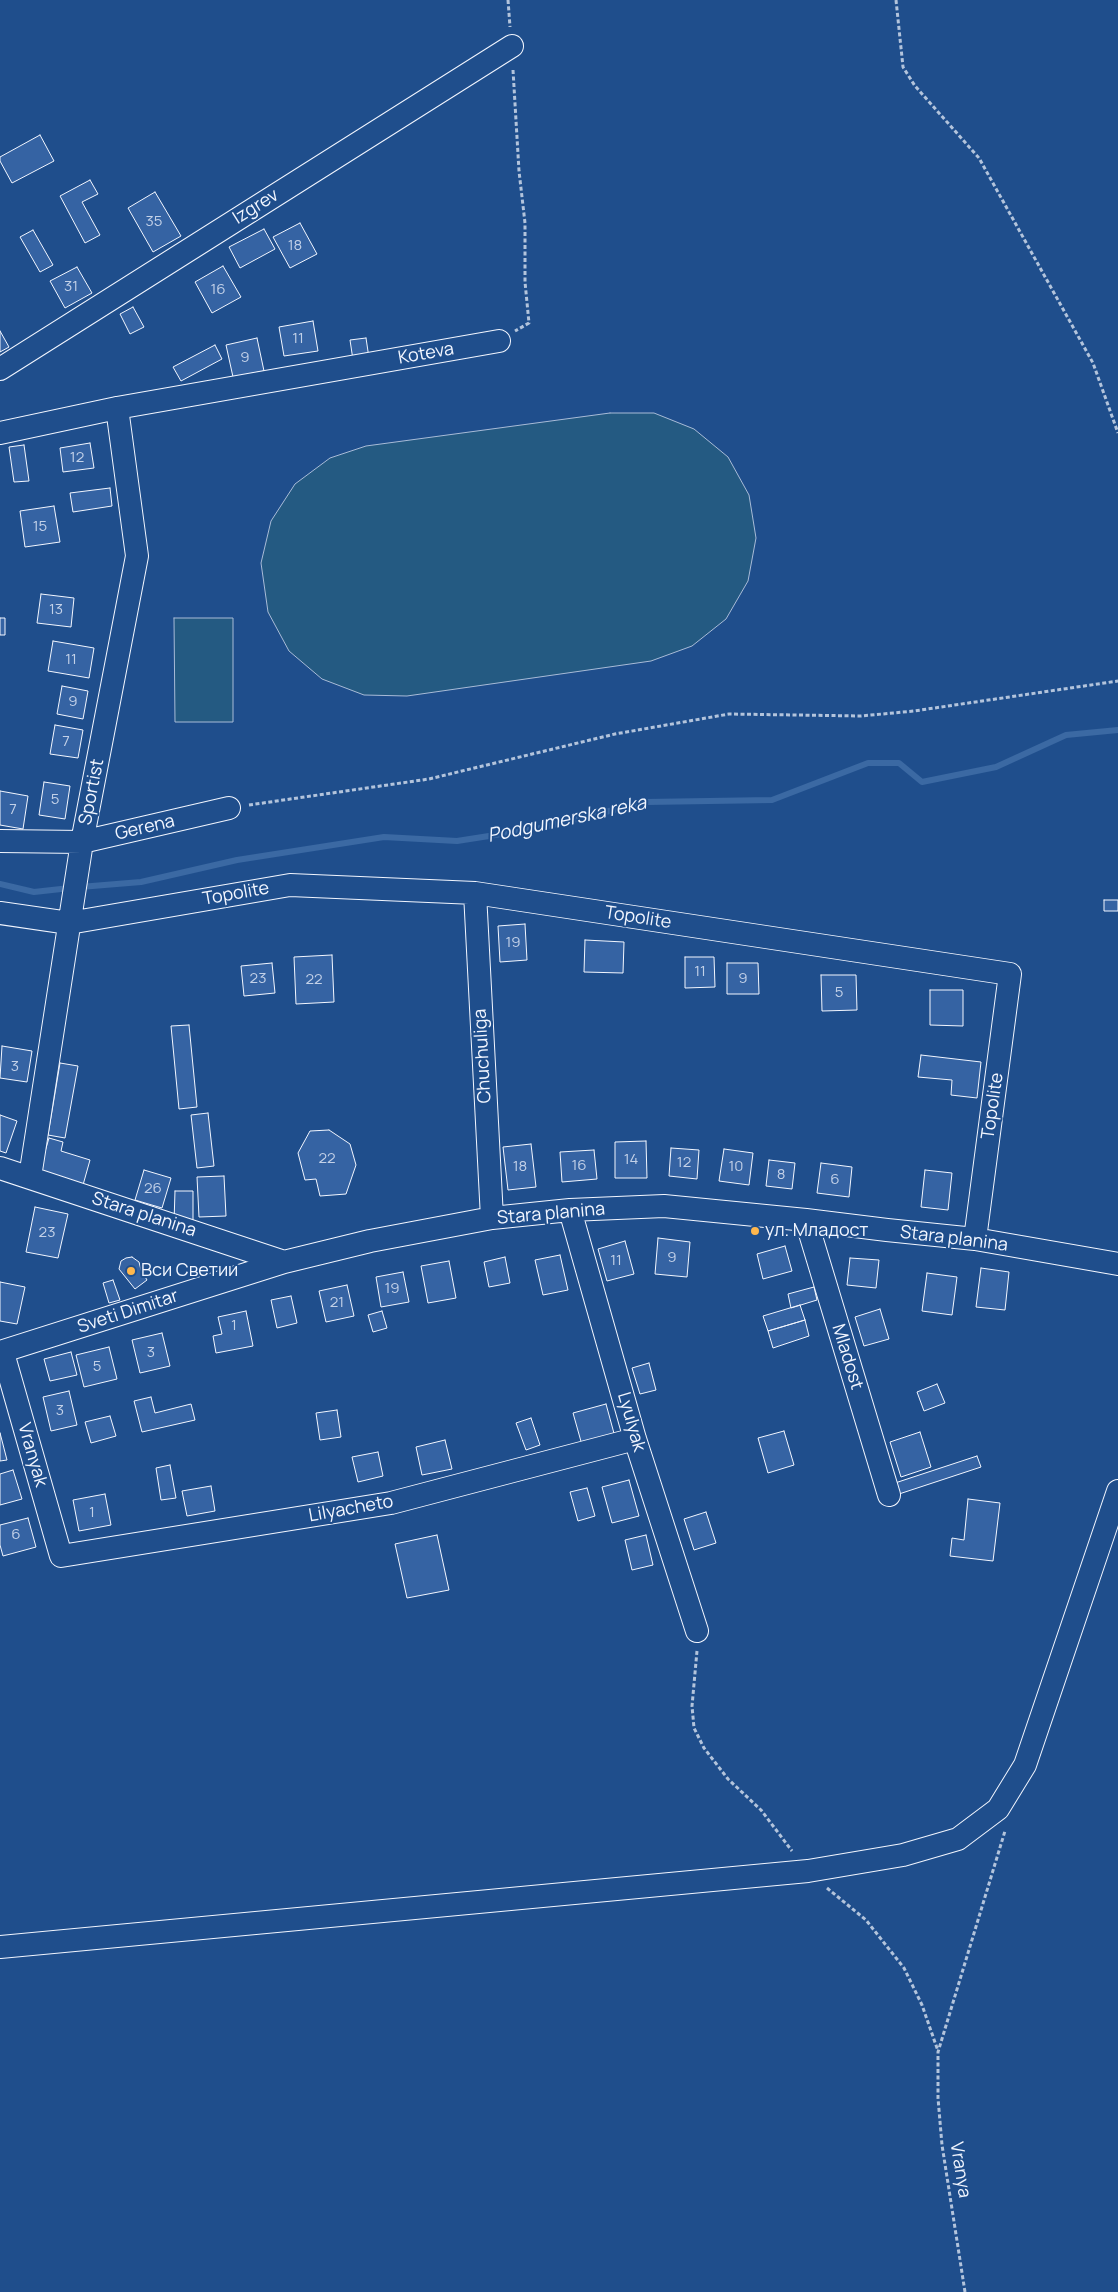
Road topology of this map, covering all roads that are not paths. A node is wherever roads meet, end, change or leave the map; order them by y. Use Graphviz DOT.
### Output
graph roads {
  1 [pos="512,46"];
  2 [pos="499,341"];
  3 [pos="0,369"];
  4 [pos="117,408"];
  5 [pos="0,433"];
  6 [pos="229,808"];
  7 [pos="0,841"];
  8 [pos="82,842"];
  9 [pos="475,893"];
  10 [pos="0,913"];
  11 [pos="70,923"];
  12 [pos="0,1168"];
  13 [pos="30,1177"];
  14 [pos="570,1210"];
  15 [pos="492,1218"];
  16 [pos="806,1220"];
  17 [pos="975,1239"];
  18 [pos="284,1262"];
  19 [pos="1118,1264"];
  20 [pos="2,1353"];
  21 [pos="635,1439"];
  22 [pos="1118,1491"];
  23 [pos="889,1495"];
  24 [pos="61,1556"];
  25 [pos="697,1631"];
  26 [pos="0,1948"];
  1 -- 3 [label="street, Izgrev"];
  2 -- 4 [label="street, Koteva"];
  4 -- 5 [label="street, Koteva"];
  4 -- 8 [label="street, Sportist"];
  6 -- 8 [label="street, Gerena"];
  7 -- 8 [label="street, Gerena"];
  8 -- 11 [label="street, Sportist"];
  9 -- 11 [label="street, Topolite"];
  9 -- 15 [label="street, Chuchuliga"];
  9 -- 17 [label="street, Topolite"];
  10 -- 11 [label="street, Topolite"];
  11 -- 13 [label="street, Sportist"];
  12 -- 13 [label="street, Stara planina"];
  13 -- 18 [label="street, Stara planina"];
  14 -- 15 [label="street, Stara planina"];
  14 -- 16 [label="street, Stara planina"];
  14 -- 21 [label="street, Lyulyak"];
  15 -- 18 [label="street, Stara planina"];
  16 -- 17 [label="street, Stara planina"];
  16 -- 23 [label="street, Mladost"];
  17 -- 19 [label="street, Stara planina"];
  18 -- 20 [label="street, Sveti Dimitar"];
  20 -- 24 [label="street, Vranyak"];
  21 -- 24 [label="street, Lilyacheto"];
  21 -- 25 [label="street, Lyulyak"];
  22 -- 26 [label="street"];
}
